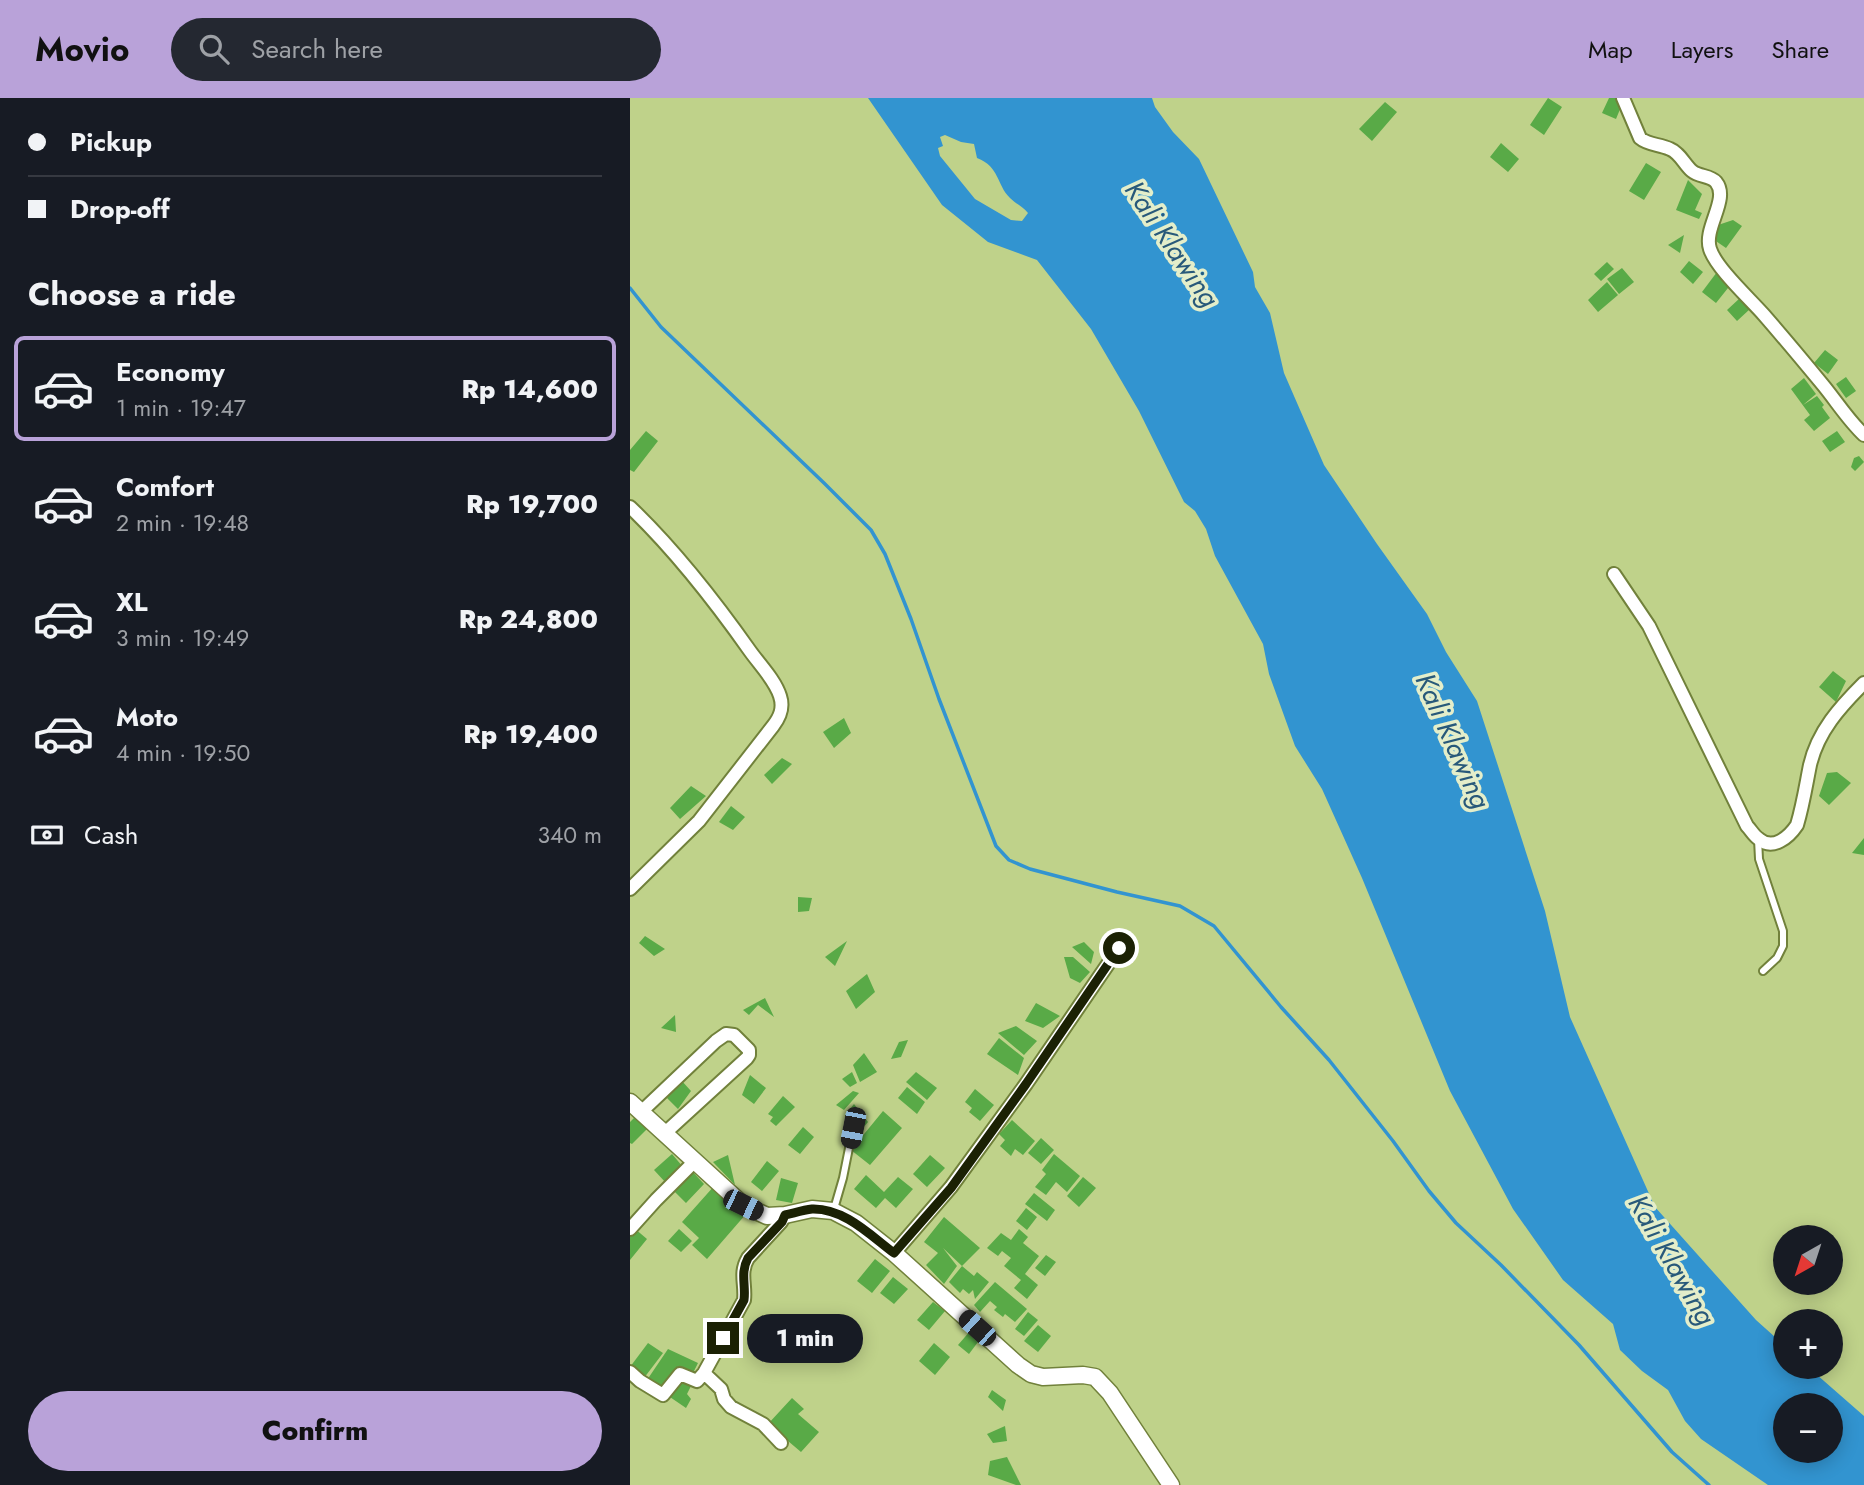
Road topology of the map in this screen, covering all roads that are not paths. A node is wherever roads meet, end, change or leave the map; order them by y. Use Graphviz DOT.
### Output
graph roads {
  1 [pos="1623,98"];
  2 [pos="1864,435"];
  3 [pos="630,507"];
  4 [pos="1614,574"];
  5 [pos="1864,682"];
  6 [pos="1758,839"];
  7 [pos="630,888"];
  8 [pos="1119,948"];
  9 [pos="1763,971"];
  10 [pos="636,1107"];
  11 [pos="853,1128"];
  12 [pos="665,1133"];
  13 [pos="695,1161"];
  14 [pos="833,1211"];
  15 [pos="785,1215"];
  16 [pos="630,1230"];
  17 [pos="894,1253"];
  18 [pos="630,1373"];
  19 [pos="704,1374"];
  20 [pos="781,1443"];
  21 [pos="1171,1485"];
  1 -- 2 [label="street"];
  3 -- 7 [label="street"];
  4 -- 6 [label="street"];
  5 -- 6 [label="street"];
  6 -- 9 [label="lane"];
  8 -- 17 [label="street"];
  10 -- 12 [label="street"];
  10 -- 12 [label="street"];
  11 -- 14 [label="lane"];
  12 -- 13 [label="street"];
  13 -- 15 [label="street"];
  13 -- 16 [label="street"];
  14 -- 15 [label="street"];
  14 -- 17 [label="street"];
  15 -- 19 [label="street"];
  17 -- 21 [label="street"];
  18 -- 19 [label="street"];
  19 -- 20 [label="street"];
}
